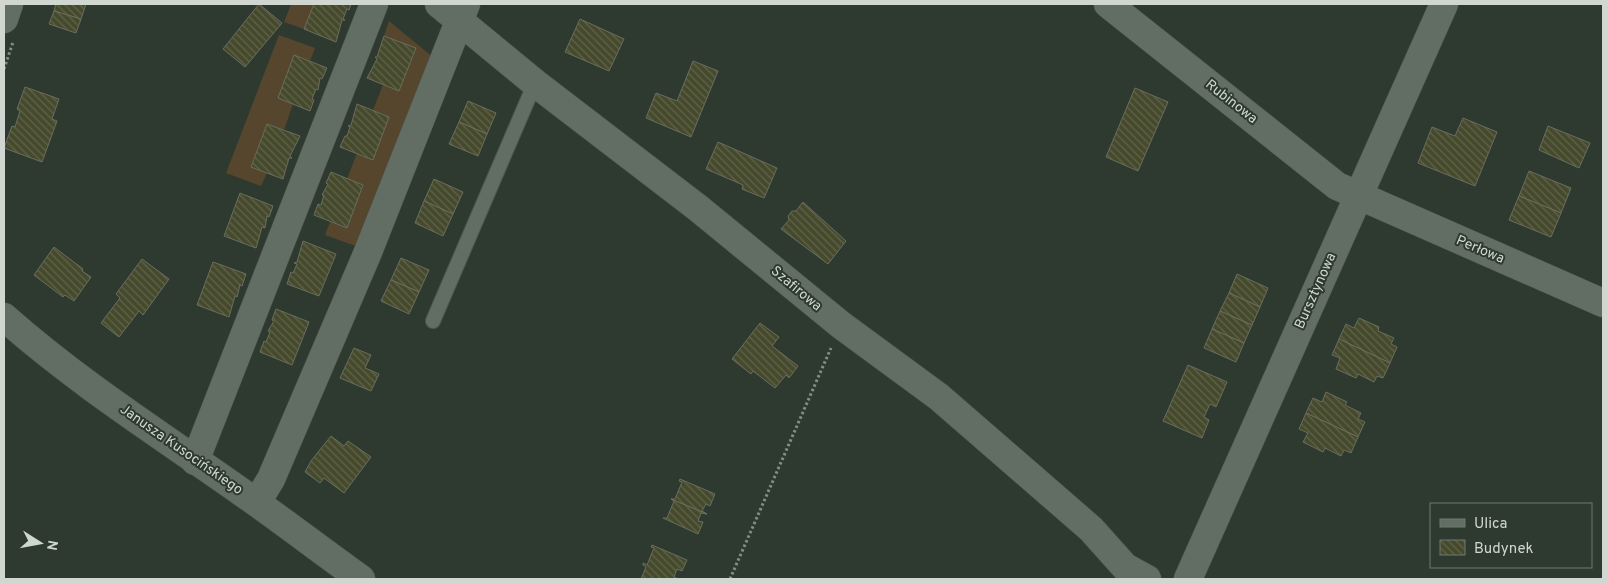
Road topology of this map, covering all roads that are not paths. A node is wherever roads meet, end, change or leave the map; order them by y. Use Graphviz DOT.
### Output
graph roads {
  1 [pos="9,4"];
  2 [pos="374,4"];
  3 [pos="439,4"];
  4 [pos="1108,4"];
  5 [pos="1444,4"];
  6 [pos="463,12"];
  7 [pos="4,19"];
  8 [pos="535,83"];
  9 [pos="1358,197"];
  10 [pos="1603,303"];
  11 [pos="4,317"];
  12 [pos="433,321"];
  13 [pos="195,461"];
  14 [pos="257,502"];
  15 [pos="361,579"];
  16 [pos="1147,579"];
  17 [pos="1188,579"];
  1 -- 7 [label="street"];
  2 -- 13 [label="street"];
  3 -- 6 [label="street, Szafirowa"];
  4 -- 9 [label="street, Rubinowa"];
  5 -- 9 [label="street, Bursztynowa"];
  6 -- 8 [label="street, Szafirowa"];
  6 -- 14 [label="street"];
  8 -- 12 [label="lane"];
  8 -- 16 [label="street, Szafirowa"];
  9 -- 10 [label="street, Perłowa"];
  9 -- 17 [label="street, Bursztynowa"];
  11 -- 13 [label="street, Janusza Kusocińskiego"];
  13 -- 14 [label="street, Janusza Kusocińskiego"];
  14 -- 15 [label="street, Janusza Kusocińskiego"];
}
